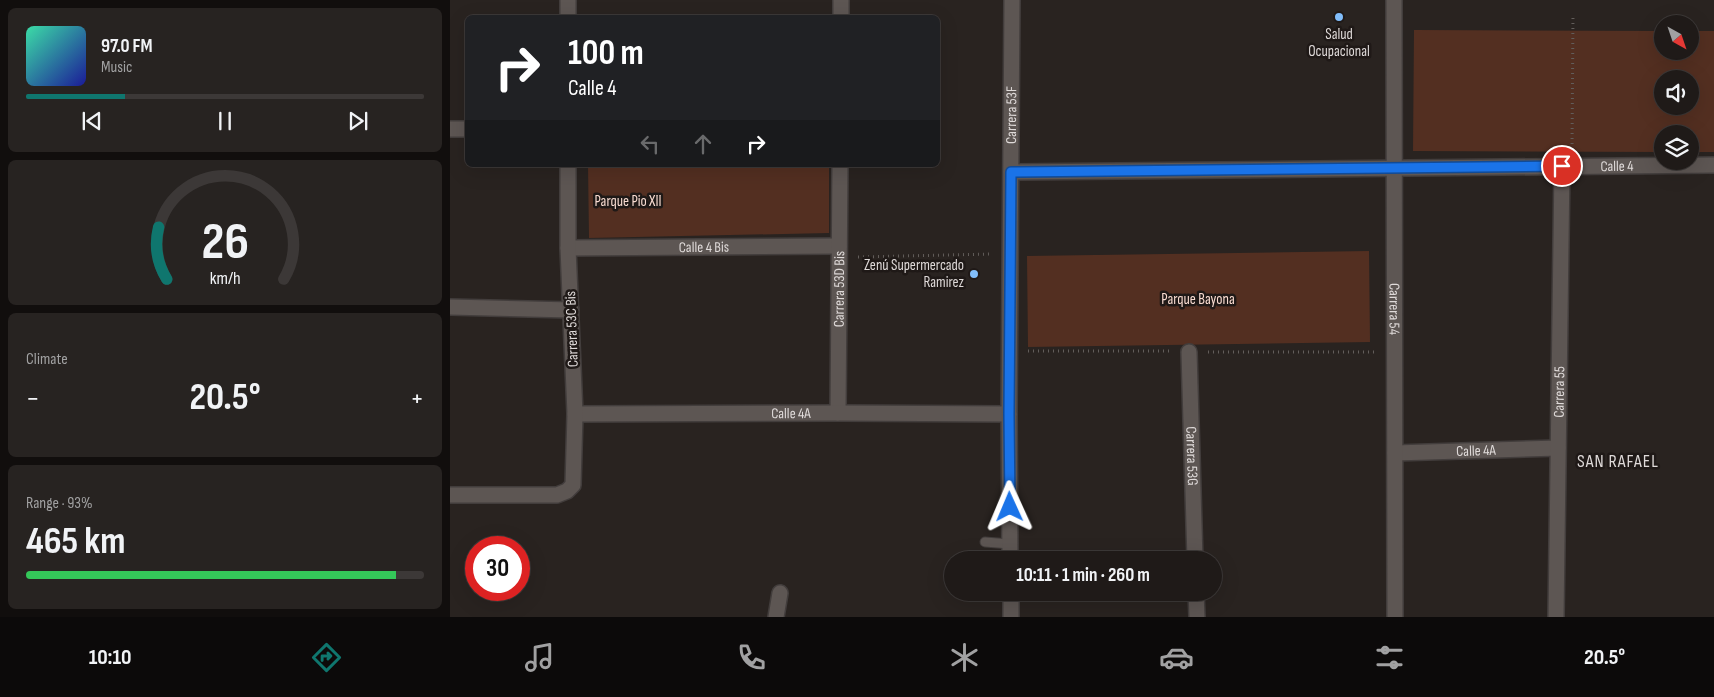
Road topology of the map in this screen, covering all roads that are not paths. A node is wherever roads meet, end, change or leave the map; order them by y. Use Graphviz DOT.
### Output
graph roads {
  1 [pos="568,0"];
  2 [pos="841,0"];
  3 [pos="1012,0"];
  4 [pos="1394,0"];
  5 [pos="568,15"];
  6 [pos="841,15"];
  7 [pos="450,129"];
  8 [pos="465,129"];
  9 [pos="1714,165"];
  10 [pos="1567,166"];
  11 [pos="568,167"];
  12 [pos="840,167"];
  13 [pos="1394,168"];
  14 [pos="1011,172"];
  15 [pos="568,248"];
  16 [pos="839,252"];
  17 [pos="450,307"];
  18 [pos="571,310"];
  19 [pos="1189,352"];
  20 [pos="838,413"];
  21 [pos="575,414"];
  22 [pos="1009,414"];
  23 [pos="1558,448"];
  24 [pos="1395,453"];
  25 [pos="450,495"];
  26 [pos="985,542"];
  27 [pos="1010,544"];
  28 [pos="1010,551"];
  29 [pos="1195,551"];
  30 [pos="780,593"];
  31 [pos="1011,601"];
  32 [pos="1196,601"];
  33 [pos="776,617"];
  34 [pos="1011,617"];
  35 [pos="1197,617"];
  36 [pos="1395,617"];
  37 [pos="1556,617"];
  1 -- 5 [label="street"];
  2 -- 6 [label="street"];
  3 -- 14 [label="street, Carrera 53F"];
  4 -- 13 [label="street, Carrera 54"];
  7 -- 8 [label="street"];
  9 -- 10 [label="street, Calle 4"];
  10 -- 13 [label="street, Calle 4"];
  10 -- 23 [label="street, Carrera 55"];
  11 -- 15 [label="street, Carrera 53C Bis"];
  12 -- 16 [label="street, Carrera 53D Bis"];
  13 -- 14 [label="street, Calle 4"];
  13 -- 24 [label="street, Carrera 54"];
  14 -- 22 [label="street, Carrera 53F"];
  15 -- 16 [label="street, Calle 4 Bis"];
  15 -- 18 [label="street, Carrera 53C Bis"];
  16 -- 20 [label="street, Carrera 53D Bis"];
  17 -- 18 [label="street"];
  18 -- 21 [label="street, Carrera 53C Bis"];
  19 -- 29 [label="street, Carrera 53G"];
  20 -- 21 [label="street, Calle 4A"];
  20 -- 22 [label="street, Calle 4A"];
  21 -- 25 [label="street, Carrera 53C Bis"];
  22 -- 27 [label="street, Carrera 53F"];
  23 -- 24 [label="street, Calle 4A"];
  23 -- 37 [label="street, Carrera 55"];
  24 -- 36 [label="street, Carrera 54"];
  26 -- 27 [label="lane"];
  27 -- 28 [label="street, Carrera 53F"];
  30 -- 33 [label="street"];
  31 -- 34 [label="street"];
  32 -- 35 [label="street"];
}
